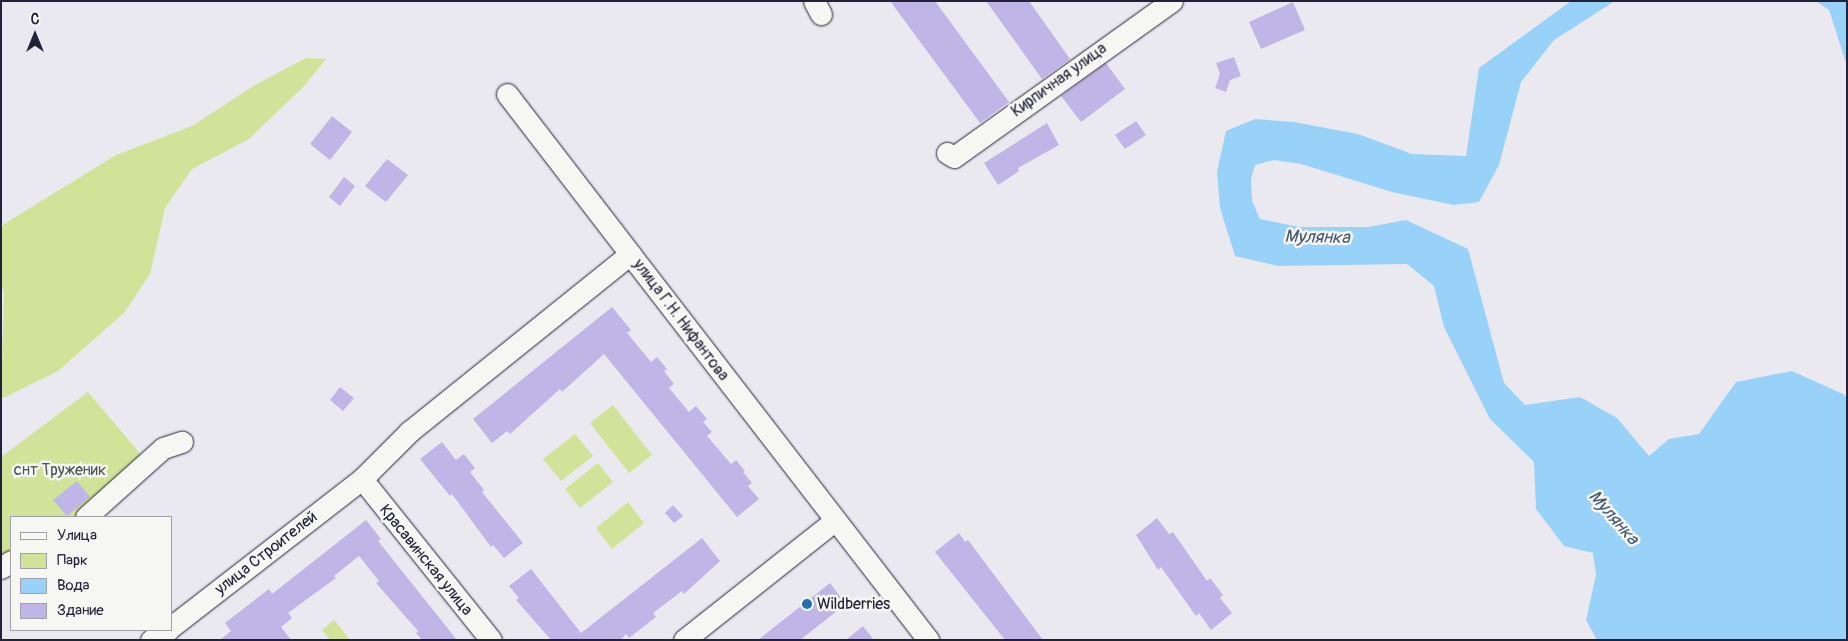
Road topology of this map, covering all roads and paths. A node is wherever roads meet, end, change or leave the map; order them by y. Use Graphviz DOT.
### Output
graph roads {
  1 [pos="1172,1"];
  2 [pos="507,94"];
  3 [pos="947,153"];
  4 [pos="630,254"];
  5 [pos="182,442"];
  6 [pos="362,479"];
  7 [pos="87,516"];
  8 [pos="834,521"];
  9 [pos="172,626"];
  10 [pos="166,631"];
  11 [pos="151,640"];
  12 [pos="491,640"];
  13 [pos="684,640"];
  14 [pos="928,640"];
  1 -- 3 [label="street, Кирпичная улица"];
  2 -- 4 [label="street"];
  4 -- 6 [label="street, улица Г.Н. Нифантова"];
  4 -- 8 [label="street, улица Г.Н. Нифантова"];
  5 -- 7 [label="street"];
  6 -- 9 [label="street, улица Строителей"];
  6 -- 12 [label="street, Красавинская улица"];
  8 -- 13 [label="street"];
  8 -- 14 [label="street, улица Г.Н. Нифантова"];
  10 -- 11 [label="street"];
}
